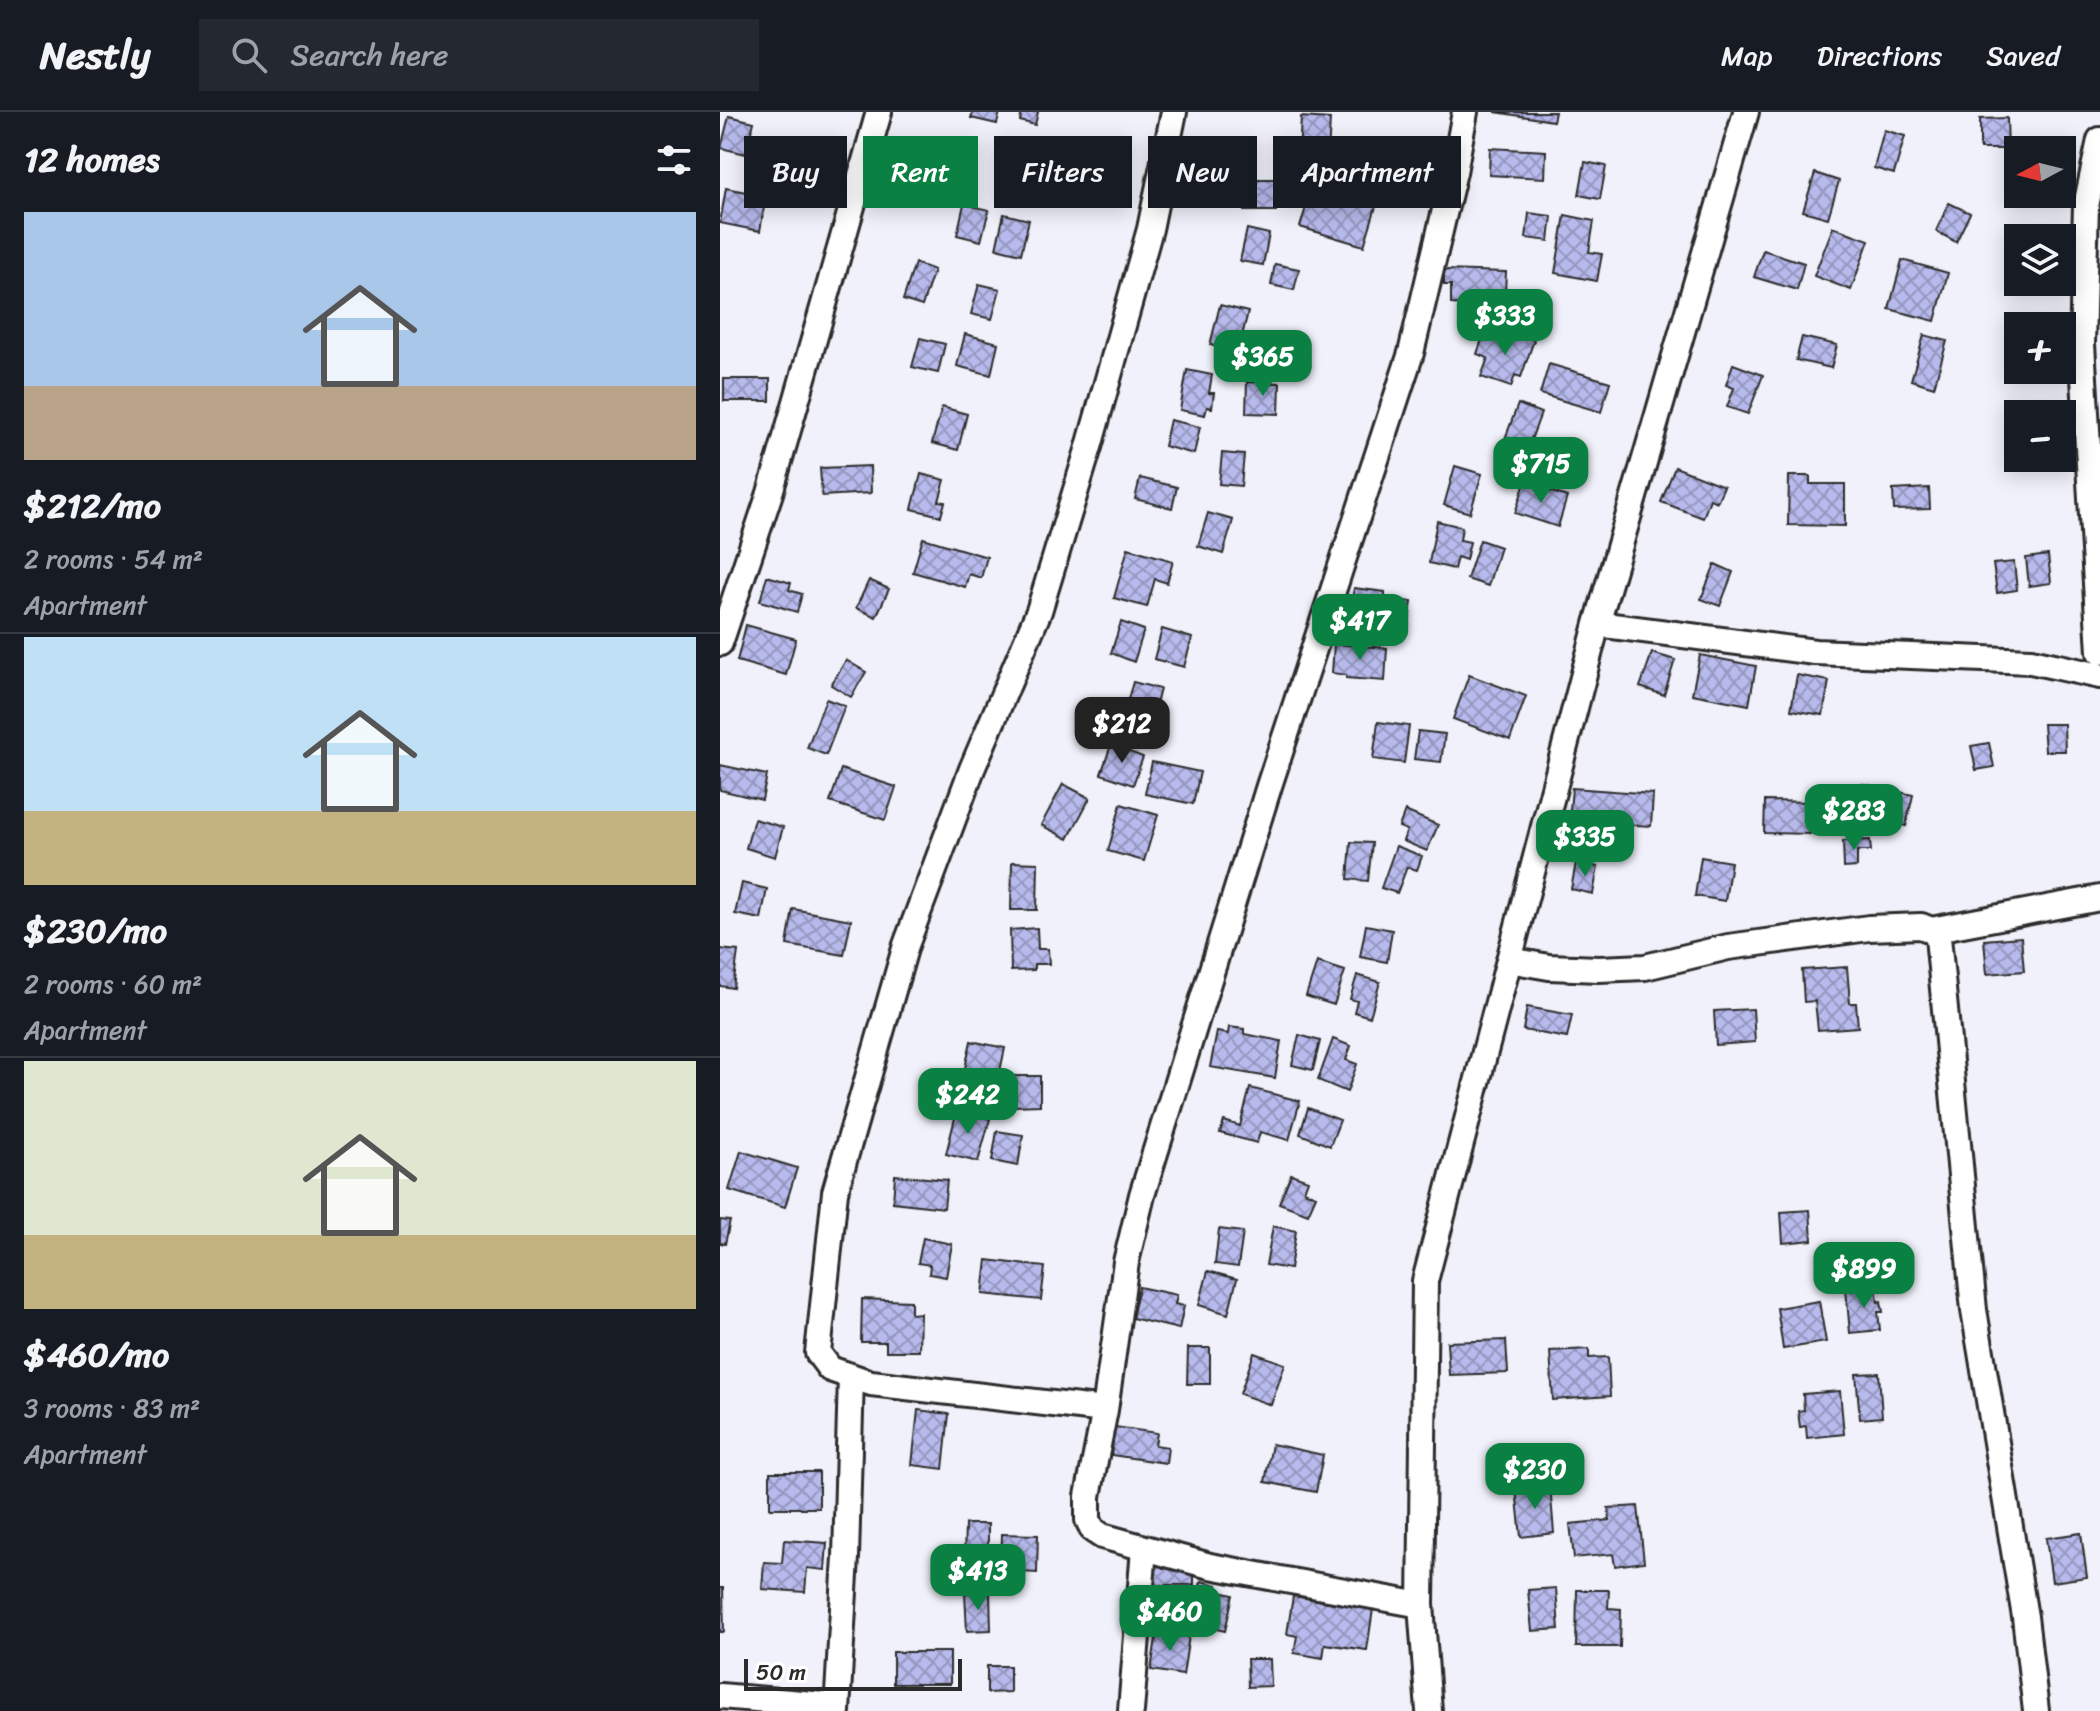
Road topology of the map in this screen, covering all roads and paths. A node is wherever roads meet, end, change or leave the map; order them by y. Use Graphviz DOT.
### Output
graph roads {
  1 [pos="879,112"];
  2 [pos="1174,112"];
  3 [pos="1465,112"];
  4 [pos="1746,112"];
  5 [pos="2100,140"];
  6 [pos="1597,624"];
  7 [pos="720,643"];
  8 [pos="2100,652"];
  9 [pos="2100,676"];
  10 [pos="2100,898"];
  11 [pos="1931,930"];
  12 [pos="1509,960"];
  13 [pos="851,1376"];
  14 [pos="1105,1410"];
  15 [pos="1144,1548"];
  16 [pos="1421,1605"];
  17 [pos="720,1696"];
  18 [pos="837,1708"];
  19 [pos="1131,1711"];
  20 [pos="1429,1711"];
  21 [pos="2036,1711"];
  1 -- 7 [label="street"];
  2 -- 13 [label="street"];
  3 -- 14 [label="street"];
  4 -- 6 [label="street"];
  5 -- 8 [label="street"];
  6 -- 9 [label="street"];
  6 -- 12 [label="street"];
  10 -- 11 [label="street"];
  11 -- 12 [label="street"];
  11 -- 21 [label="street"];
  12 -- 16 [label="street"];
  13 -- 14 [label="street"];
  13 -- 18 [label="street"];
  14 -- 15 [label="street"];
  15 -- 16 [label="street"];
  15 -- 19 [label="street"];
  16 -- 20 [label="street"];
  17 -- 18 [label="street"];
}
